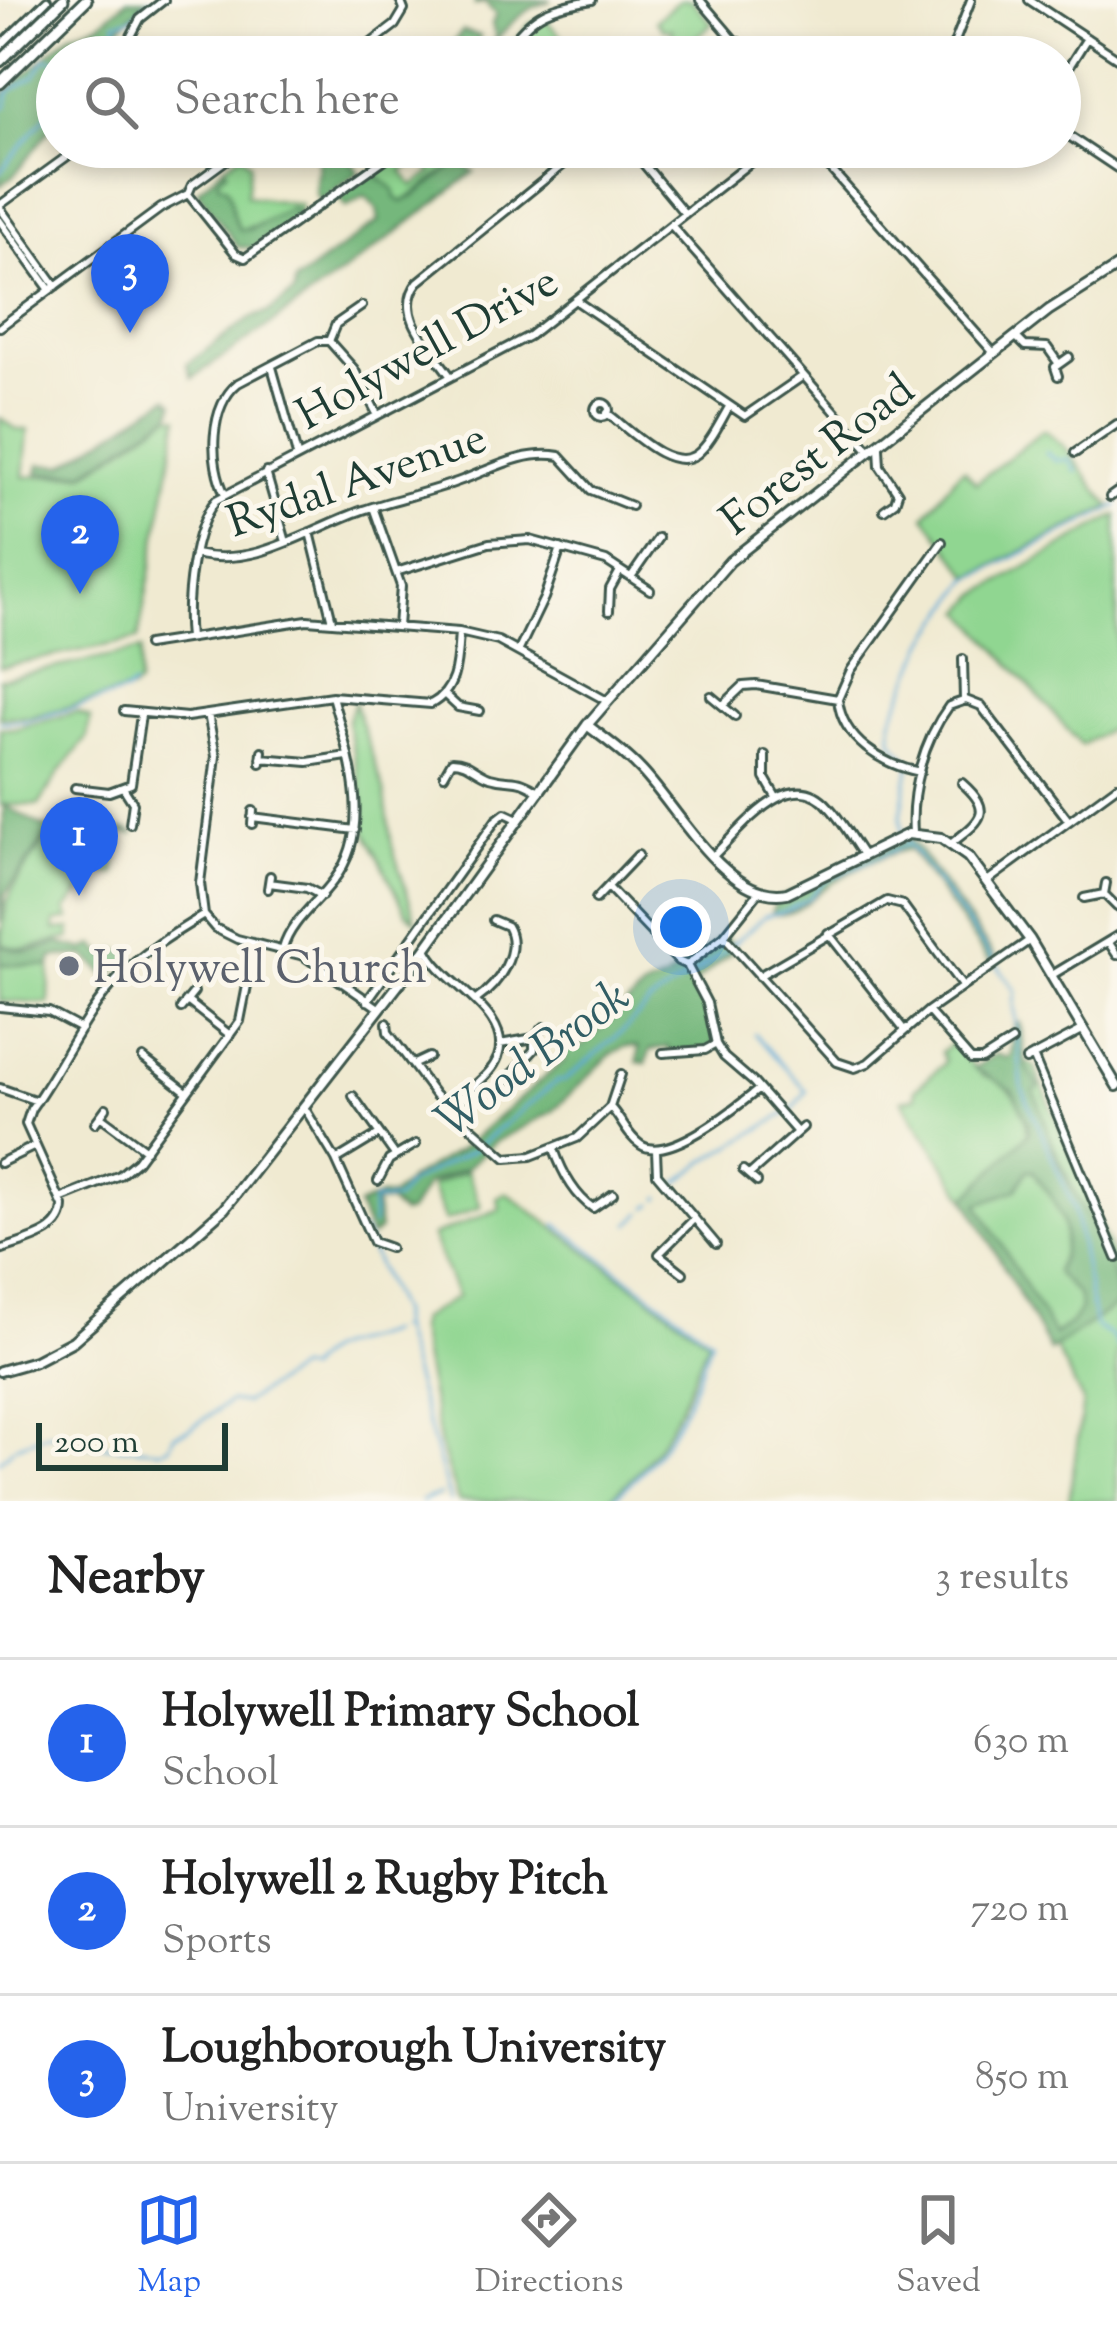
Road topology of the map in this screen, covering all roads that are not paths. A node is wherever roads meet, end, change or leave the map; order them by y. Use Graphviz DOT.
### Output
graph roads {
  1 [pos="47,0"];
  2 [pos="63,0"];
  3 [pos="86,0"];
  4 [pos="164,0"];
  5 [pos="400,0"];
  6 [pos="592,0"];
  7 [pos="700,0"];
  8 [pos="970,0"];
  9 [pos="1029,0"];
  10 [pos="49,36"];
  11 [pos="130,36"];
  12 [pos="381,36"];
  13 [pos="517,36"];
  14 [pos="731,36"];
  15 [pos="964,36"];
  16 [pos="1087,38"];
  17 [pos="0,46"];
  18 [pos="36,48"];
  19 [pos="1081,48"];
  20 [pos="1117,58"];
  21 [pos="0,61"];
  22 [pos="0,83"];
  23 [pos="1081,144"];
  24 [pos="52,168"];
  25 [pos="215,168"];
  26 [pos="372,168"];
  27 [pos="559,168"];
  28 [pos="646,168"];
  29 [pos="743,168"];
  30 [pos="830,168"];
  31 [pos="1117,168"];
  32 [pos="188,194"];
  33 [pos="0,206"];
  34 [pos="685,214"];
  35 [pos="0,221"];
  36 [pos="671,225"];
  37 [pos="1117,267"];
  38 [pos="53,288"];
  39 [pos="578,302"];
  40 [pos="362,306"];
  41 [pos="0,327"];
  42 [pos="1016,336"];
  43 [pos="329,341"];
  44 [pos="994,353"];
  45 [pos="1069,357"];
  46 [pos="1059,364"];
  47 [pos="272,367"];
  48 [pos="802,376"];
  49 [pos="1058,376"];
  50 [pos="451,377"];
  51 [pos="729,407"];
  52 [pos="608,413"];
  53 [pos="377,414"];
  54 [pos="1117,424"];
  55 [pos="1078,448"];
  56 [pos="875,450"];
  57 [pos="297,455"];
  58 [pos="266,472"];
  59 [pos="225,494"];
  60 [pos="631,506"];
  61 [pos="373,507"];
  62 [pos="884,510"];
  63 [pos="310,532"];
  64 [pos="658,538"];
  65 [pos="286,542"];
  66 [pos="942,542"];
  67 [pos="561,547"];
  68 [pos="195,554"];
  69 [pos="620,571"];
  70 [pos="396,572"];
  71 [pos="631,577"];
  72 [pos="650,590"];
  73 [pos="609,611"];
  74 [pos="332,620"];
  75 [pos="398,627"];
  76 [pos="459,632"];
  77 [pos="189,638"];
  78 [pos="147,645"];
  79 [pos="519,650"];
  80 [pos="963,656"];
  81 [pos="445,695"];
  82 [pos="332,696"];
  83 [pos="711,696"];
  84 [pos="838,699"];
  85 [pos="607,700"];
  86 [pos="964,700"];
  87 [pos="723,705"];
  88 [pos="474,708"];
  89 [pos="124,711"];
  90 [pos="208,714"];
  91 [pos="141,715"];
  92 [pos="735,716"];
  93 [pos="587,725"];
  94 [pos="347,756"];
  95 [pos="261,757"];
  96 [pos="762,757"];
  97 [pos="913,771"];
  98 [pos="444,775"];
  99 [pos="962,783"];
  100 [pos="1117,787"];
  101 [pos="124,789"];
  102 [pos="79,790"];
  103 [pos="540,792"];
  104 [pos="776,797"];
  105 [pos="252,817"];
  106 [pos="1069,820"];
  107 [pos="521,821"];
  108 [pos="130,824"];
  109 [pos="355,830"];
  110 [pos="906,835"];
  111 [pos="952,843"];
  112 [pos="638,855"];
  113 [pos="862,855"];
  114 [pos="712,857"];
  115 [pos="269,882"];
  116 [pos="986,882"];
  117 [pos="1106,883"];
  118 [pos="608,887"];
  119 [pos="760,891"];
  120 [pos="1104,894"];
  121 [pos="322,896"];
  122 [pos="1084,898"];
  123 [pos="596,899"];
  124 [pos="1117,907"];
  125 [pos="204,915"];
  126 [pos="493,920"];
  127 [pos="828,933"];
  128 [pos="1117,936"];
  129 [pos="1030,940"];
  130 [pos="730,942"];
  131 [pos="1109,943"];
  132 [pos="255,944"];
  133 [pos="426,948"];
  134 [pos="283,949"];
  135 [pos="1117,955"];
  136 [pos="413,966"];
  137 [pos="690,973"];
  138 [pos="1052,975"];
  139 [pos="759,976"];
  140 [pos="448,977"];
  141 [pos="962,986"];
  142 [pos="194,992"];
  143 [pos="476,1000"];
  144 [pos="188,1001"];
  145 [pos="367,1001"];
  146 [pos="0,1006"];
  147 [pos="181,1008"];
  148 [pos="380,1010"];
  149 [pos="928,1011"];
  150 [pos="544,1027"];
  151 [pos="81,1029"];
  152 [pos="1084,1029"];
  153 [pos="385,1030"];
  154 [pos="905,1031"];
  155 [pos="230,1035"];
  156 [pos="534,1038"];
  157 [pos="1012,1041"];
  158 [pos="500,1044"];
  159 [pos="716,1044"];
  160 [pos="667,1050"];
  161 [pos="429,1057"];
  162 [pos="143,1058"];
  163 [pos="414,1064"];
  164 [pos="1113,1071"];
  165 [pos="506,1074"];
  166 [pos="621,1074"];
  167 [pos="1117,1086"];
  168 [pos="0,1088"];
  169 [pos="759,1089"];
  170 [pos="187,1092"];
  171 [pos="367,1099"];
  172 [pos="37,1101"];
  173 [pos="610,1107"];
  174 [pos="106,1108"];
  175 [pos="304,1108"];
  176 [pos="454,1109"];
  177 [pos="379,1134"];
  178 [pos="416,1144"];
  179 [pos="35,1146"];
  180 [pos="554,1149"];
  181 [pos="146,1150"];
  182 [pos="656,1150"];
  183 [pos="394,1155"];
  184 [pos="336,1160"];
  185 [pos="0,1162"];
  186 [pos="378,1181"];
  187 [pos="757,1182"];
  188 [pos="613,1194"];
  189 [pos="60,1198"];
  190 [pos="694,1219"];
  191 [pos="715,1237"];
  192 [pos="390,1248"];
  193 [pos="650,1248"];
  194 [pos="0,1250"];
  195 [pos="659,1254"];
  196 [pos="1117,1258"];
  197 [pos="682,1268"];
  198 [pos="0,1371"];
  1 -- 17 [label="street"];
  2 -- 21 [label="main road"];
  3 -- 10 [label="main road"];
  4 -- 11 [label="street"];
  5 -- 12 [label="street"];
  6 -- 13 [label="street"];
  7 -- 14 [label="street"];
  8 -- 15 [label="street"];
  9 -- 16 [label="street"];
  16 -- 19 [label="street"];
  16 -- 20 [label="street"];
  18 -- 22 [label="main road"];
  23 -- 31 [label="street"];
  24 -- 33 [label="street"];
  25 -- 32 [label="street"];
  26 -- 32 [label="street"];
  27 -- 50 [label="street"];
  28 -- 34 [label="street"];
  29 -- 34 [label="street, Holywell Drive"];
  30 -- 44 [label="street"];
  32 -- 38 [label="street"];
  33 -- 38 [label="street"];
  34 -- 36 [label="street, Holywell Drive"];
  35 -- 38 [label="street"];
  36 -- 39 [label="street, Holywell Drive"];
  36 -- 48 [label="street"];
  37 -- 42 [label="street, Forest Road"];
  38 -- 41 [label="street"];
  39 -- 50 [label="street, Holywell Drive"];
  39 -- 51 [label="street"];
  40 -- 43 [label="street"];
  42 -- 44 [label="street, Forest Road"];
  42 -- 46 [label="street"];
  43 -- 47 [label="street"];
  43 -- 53 [label="street"];
  44 -- 56 [label="street, Forest Road"];
  45 -- 46 [label="street"];
  46 -- 49 [label="street"];
  47 -- 57 [label="street"];
  47 -- 59 [label="street"];
  48 -- 51 [label="street"];
  48 -- 56 [label="street"];
  50 -- 53 [label="street, Holywell Drive"];
  51 -- 52 [label="street"];
  53 -- 57 [label="street, Holywell Drive"];
  54 -- 55 [label="street"];
  56 -- 62 [label="street"];
  56 -- 85 [label="street, Forest Road"];
  57 -- 58 [label="street, Holywell Drive"];
  58 -- 59 [label="street, Holywell Drive"];
  58 -- 65 [label="street"];
  59 -- 68 [label="street"];
  60 -- 61 [label="street, Rydal Avenue"];
  61 -- 63 [label="street, Rydal Avenue"];
  61 -- 70 [label="street"];
  63 -- 65 [label="street, Rydal Avenue"];
  63 -- 74 [label="street"];
  64 -- 71 [label="street"];
  65 -- 68 [label="street, Rydal Avenue"];
  66 -- 84 [label="street"];
  67 -- 69 [label="street"];
  67 -- 70 [label="street"];
  67 -- 79 [label="street"];
  68 -- 77 [label="street"];
  69 -- 71 [label="street"];
  69 -- 73 [label="street"];
  70 -- 75 [label="street"];
  71 -- 72 [label="street"];
  74 -- 75 [label="street"];
  74 -- 77 [label="street"];
  75 -- 76 [label="street"];
  76 -- 79 [label="street"];
  76 -- 81 [label="street"];
  77 -- 78 [label="street"];
  79 -- 85 [label="street"];
  80 -- 86 [label="street"];
  81 -- 82 [label="street"];
  81 -- 88 [label="street"];
  82 -- 90 [label="street"];
  82 -- 94 [label="street"];
  83 -- 87 [label="street"];
  84 -- 87 [label="street"];
  84 -- 97 [label="street"];
  85 -- 93 [label="street, Forest Road"];
  86 -- 97 [label="street"];
  86 -- 106 [label="street"];
  87 -- 92 [label="street"];
  89 -- 91 [label="street"];
  90 -- 91 [label="street"];
  90 -- 125 [label="street"];
  91 -- 101 [label="street"];
  93 -- 103 [label="street, Forest Road"];
  93 -- 114 [label="street"];
  94 -- 95 [label="street"];
  94 -- 109 [label="street"];
  96 -- 104 [label="street"];
  97 -- 110 [label="street"];
  98 -- 103 [label="street"];
  99 -- 111 [label="street"];
  100 -- 106 [label="street"];
  101 -- 102 [label="street"];
  101 -- 108 [label="street"];
  103 -- 107 [label="street, Forest Road"];
  104 -- 113 [label="street"];
  104 -- 114 [label="street"];
  105 -- 109 [label="street"];
  106 -- 116 [label="street"];
  107 -- 133 [label="street, Forest Road"];
  107 -- 145 [label="street"];
  109 -- 121 [label="street"];
  110 -- 111 [label="street"];
  110 -- 113 [label="street"];
  111 -- 116 [label="street"];
  112 -- 118 [label="street"];
  113 -- 119 [label="street"];
  114 -- 119 [label="street"];
  115 -- 121 [label="street"];
  116 -- 129 [label="street"];
  117 -- 120 [label="street"];
  118 -- 123 [label="street"];
  118 -- 137 [label="street"];
  119 -- 130 [label="street"];
  120 -- 122 [label="street"];
  120 -- 124 [label="street"];
  121 -- 134 [label="street"];
  125 -- 132 [label="street"];
  125 -- 151 [label="street"];
  126 -- 143 [label="street"];
  127 -- 139 [label="street"];
  127 -- 141 [label="street"];
  127 -- 154 [label="street"];
  128 -- 131 [label="street"];
  129 -- 138 [label="street"];
  129 -- 141 [label="street"];
  130 -- 137 [label="street"];
  130 -- 139 [label="street"];
  131 -- 135 [label="street"];
  131 -- 138 [label="street"];
  132 -- 134 [label="street"];
  132 -- 155 [label="street"];
  133 -- 136 [label="street, Forest Road"];
  133 -- 140 [label="street"];
  134 -- 145 [label="street"];
  136 -- 140 [label="street"];
  136 -- 148 [label="street, Forest Road"];
  137 -- 159 [label="street"];
  138 -- 152 [label="street"];
  139 -- 154 [label="street"];
  140 -- 143 [label="street"];
  141 -- 149 [label="street"];
  142 -- 144 [label="street"];
  143 -- 158 [label="street"];
  144 -- 147 [label="street"];
  144 -- 155 [label="street"];
  145 -- 148 [label="street"];
  146 -- 151 [label="street"];
  148 -- 175 [label="street, Forest Road"];
  149 -- 154 [label="street"];
  149 -- 157 [label="street"];
  150 -- 156 [label="street"];
  151 -- 172 [label="street"];
  152 -- 164 [label="street"];
  152 -- 196 [label="street"];
  153 -- 163 [label="street"];
  155 -- 170 [label="street"];
  156 -- 158 [label="street"];
  156 -- 165 [label="street"];
  158 -- 176 [label="street"];
  159 -- 160 [label="street"];
  159 -- 169 [label="street"];
  161 -- 163 [label="street"];
  162 -- 170 [label="street"];
  163 -- 176 [label="street"];
  164 -- 167 [label="street"];
  166 -- 173 [label="street"];
  168 -- 172 [label="street"];
  169 -- 182 [label="street"];
  169 -- 187 [label="street"];
  170 -- 181 [label="street"];
  171 -- 177 [label="street"];
  172 -- 179 [label="street"];
  173 -- 180 [label="street"];
  173 -- 182 [label="street"];
  174 -- 181 [label="street"];
  175 -- 184 [label="street"];
  175 -- 198 [label="street, Forest Road"];
  176 -- 180 [label="street"];
  177 -- 183 [label="street"];
  177 -- 184 [label="street"];
  178 -- 183 [label="street"];
  179 -- 185 [label="street"];
  179 -- 189 [label="street"];
  180 -- 188 [label="street"];
  181 -- 189 [label="street"];
  182 -- 190 [label="street"];
  183 -- 186 [label="street"];
  184 -- 192 [label="street"];
  189 -- 194 [label="street"];
  190 -- 191 [label="street"];
  190 -- 195 [label="street"];
  193 -- 195 [label="street"];
  195 -- 197 [label="street"];
}
